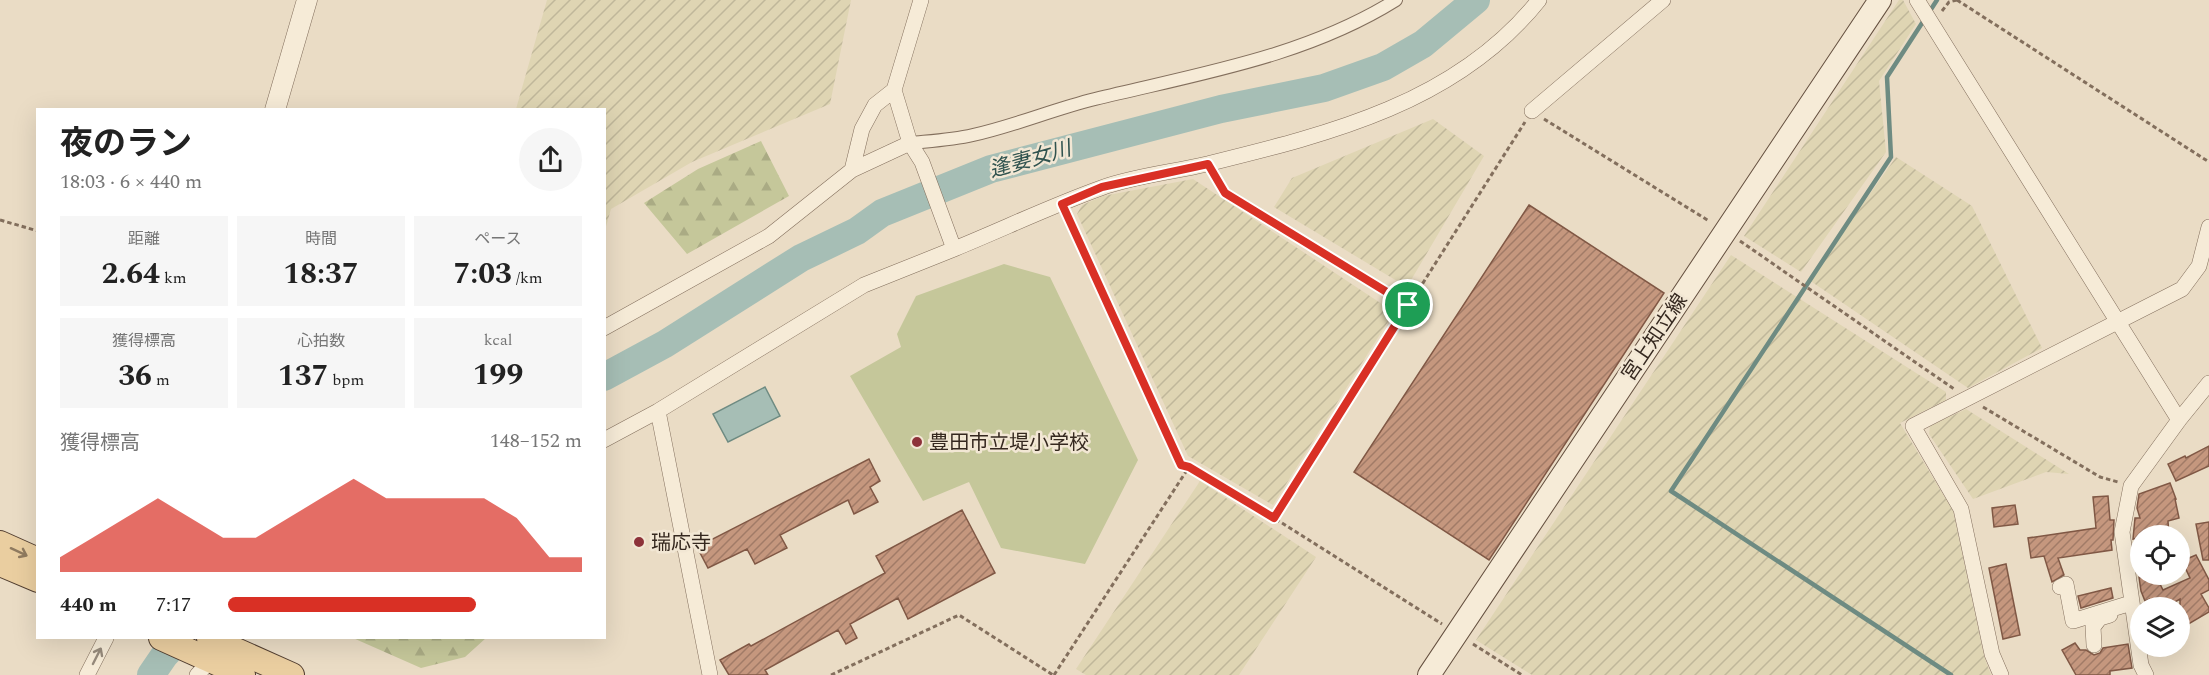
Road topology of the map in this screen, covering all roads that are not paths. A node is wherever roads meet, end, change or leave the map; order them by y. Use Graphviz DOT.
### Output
graph roads {
  1 [pos="307,0"];
  2 [pos="921,0"];
  3 [pos="1396,0"];
  4 [pos="1539,0"];
  5 [pos="1880,0"];
  6 [pos="1917,0"];
  7 [pos="1655,3"];
  8 [pos="894,90"];
  9 [pos="276,108"];
  10 [pos="1532,111"];
  11 [pos="910,143"];
  12 [pos="852,170"];
  13 [pos="2209,227"];
  14 [pos="952,243"];
  15 [pos="2118,320"];
  16 [pos="606,327"];
  17 [pos="2209,383"];
  18 [pos="658,411"];
  19 [pos="2179,420"];
  20 [pos="606,439"];
  21 [pos="0,543"];
  22 [pos="36,560"];
  23 [pos="0,564"];
  24 [pos="36,579"];
  25 [pos="2060,587"];
  26 [pos="2132,597"];
  27 [pos="2130,608"];
  28 [pos="2130,608"];
  29 [pos="105,639"];
  30 [pos="165,639"];
  31 [pos="2094,645"];
  32 [pos="217,651"];
  33 [pos="2140,657"];
  34 [pos="87,675"];
  35 [pos="243,675"];
  36 [pos="292,675"];
  37 [pos="710,675"];
  38 [pos="1429,675"];
  39 [pos="2001,675"];
  40 [pos="2146,675"];
  1 -- 9 [label="street"];
  2 -- 8 [label="street"];
  3 -- 11 [label="street"];
  4 -- 14 [label="street"];
  5 -- 38 [label="main road, 宮上知立線"];
  6 -- 15 [label="street"];
  7 -- 10 [label="street"];
  8 -- 11 [label="street"];
  8 -- 12 [label="street"];
  11 -- 12 [label="street"];
  11 -- 14 [label="street"];
  12 -- 16 [label="street"];
  13 -- 15 [label="street"];
  14 -- 18 [label="street"];
  15 -- 19 [label="street"];
  15 -- 39 [label="street"];
  17 -- 19 [label="street"];
  18 -- 20 [label="street"];
  18 -- 37 [label="street"];
  19 -- 26 [label="street"];
  21 -- 22 [label="main road, one-way"];
  23 -- 24 [label="main road"];
  25 -- 27 [label="street"];
  28 -- 31 [label="street"];
  34 -- 29 [label="street, one-way"];
  30 -- 32 [label="main road"];
  32 -- 35 [label="main road"];
  32 -- 36 [label="main road"];
  33 -- 40 [label="street"];
}
